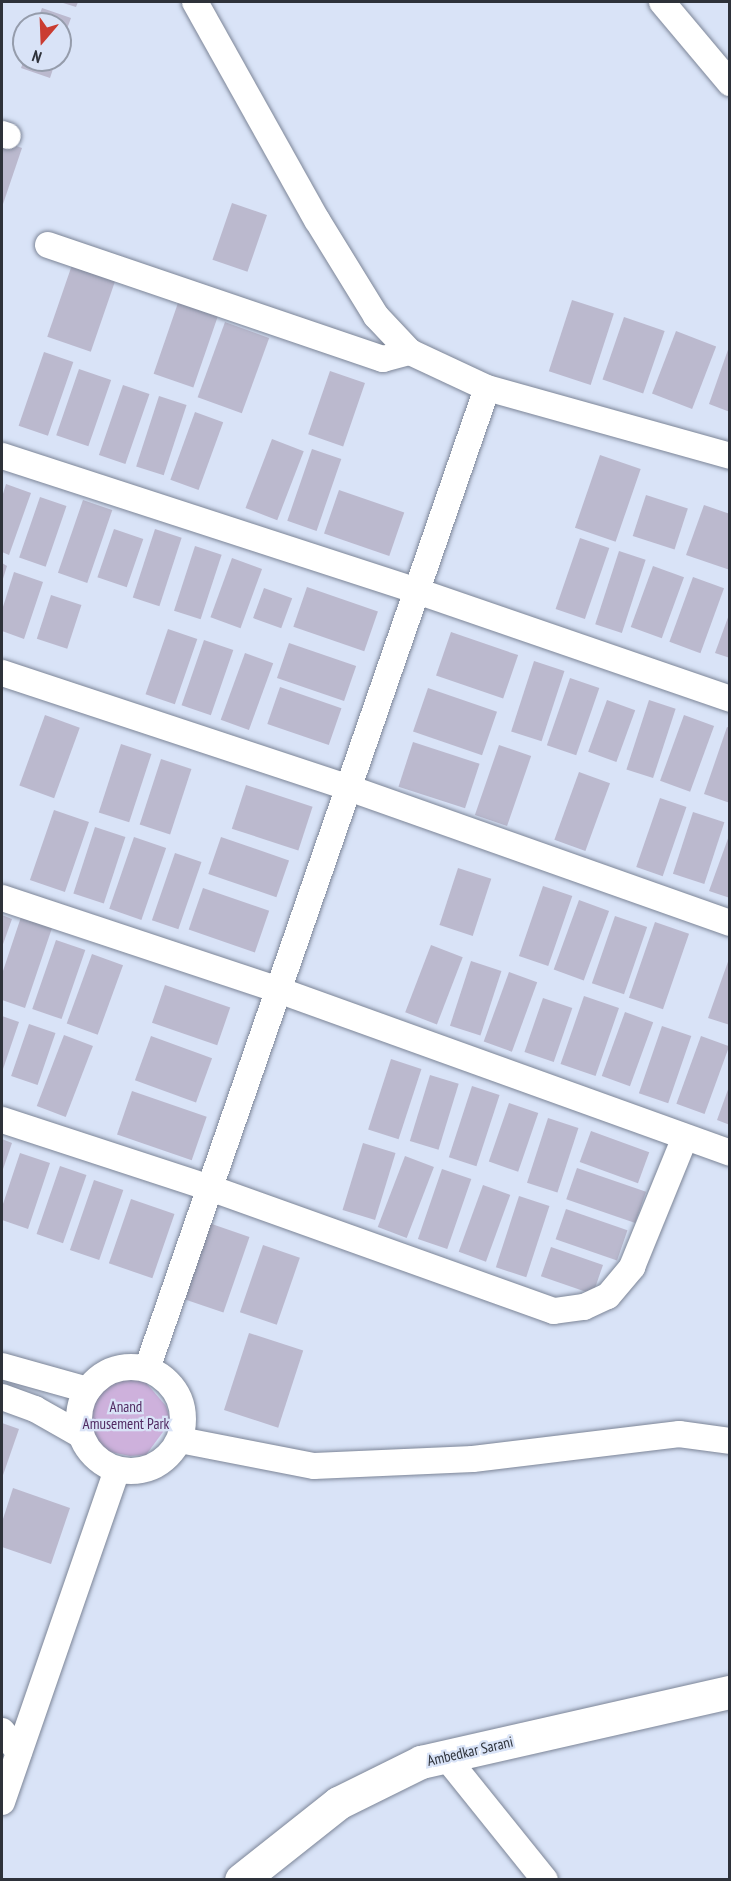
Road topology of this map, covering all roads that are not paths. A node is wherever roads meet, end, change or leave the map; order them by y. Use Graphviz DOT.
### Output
graph roads {
  1 [pos="195,2"];
  2 [pos="662,2"];
  3 [pos="729,83"];
  4 [pos="48,244"];
  5 [pos="410,352"];
  6 [pos="487,388"];
  7 [pos="2,456"];
  8 [pos="729,456"];
  9 [pos="417,591"];
  10 [pos="2,673"];
  11 [pos="729,699"];
  12 [pos="349,788"];
  13 [pos="2,897"];
  14 [pos="729,923"];
  15 [pos="278,990"];
  16 [pos="2,1120"];
  17 [pos="685,1137"];
  18 [pos="729,1153"];
  19 [pos="210,1188"];
  20 [pos="2,1366"];
  21 [pos="147,1369"];
  22 [pos="88,1390"];
  23 [pos="2,1397"];
  24 [pos="81,1435"];
  25 [pos="180,1440"];
  26 [pos="729,1441"];
  27 [pos="117,1470"];
  28 [pos="729,1692"];
  29 [pos="2,1731"];
  30 [pos="19,1752"];
  31 [pos="446,1757"];
  32 [pos="2,1802"];
  33 [pos="242,1880"];
  34 [pos="545,1880"];
  1 -- 5 [label="street"];
  2 -- 3 [label="street"];
  4 -- 5 [label="street"];
  5 -- 6 [label="street"];
  6 -- 8 [label="street"];
  6 -- 9 [label="street"];
  7 -- 9 [label="street"];
  9 -- 11 [label="street"];
  9 -- 12 [label="street"];
  10 -- 12 [label="street"];
  12 -- 14 [label="street"];
  12 -- 15 [label="street"];
  13 -- 15 [label="street"];
  15 -- 17 [label="street"];
  15 -- 19 [label="street"];
  16 -- 19 [label="street"];
  17 -- 18 [label="street"];
  17 -- 19 [label="street"];
  19 -- 21 [label="street"];
  20 -- 22 [label="street"];
  21 -- 22 [label="street"];
  21 -- 25 [label="street"];
  22 -- 24 [label="street"];
  23 -- 24 [label="street"];
  24 -- 27 [label="street"];
  25 -- 26 [label="street"];
  25 -- 27 [label="street"];
  27 -- 30 [label="street"];
  28 -- 31 [label="street, Ambedkar Sarani"];
  29 -- 30 [label="street"];
  30 -- 32 [label="street"];
  31 -- 33 [label="street, Ambedkar Sarani"];
  31 -- 34 [label="street"];
}
